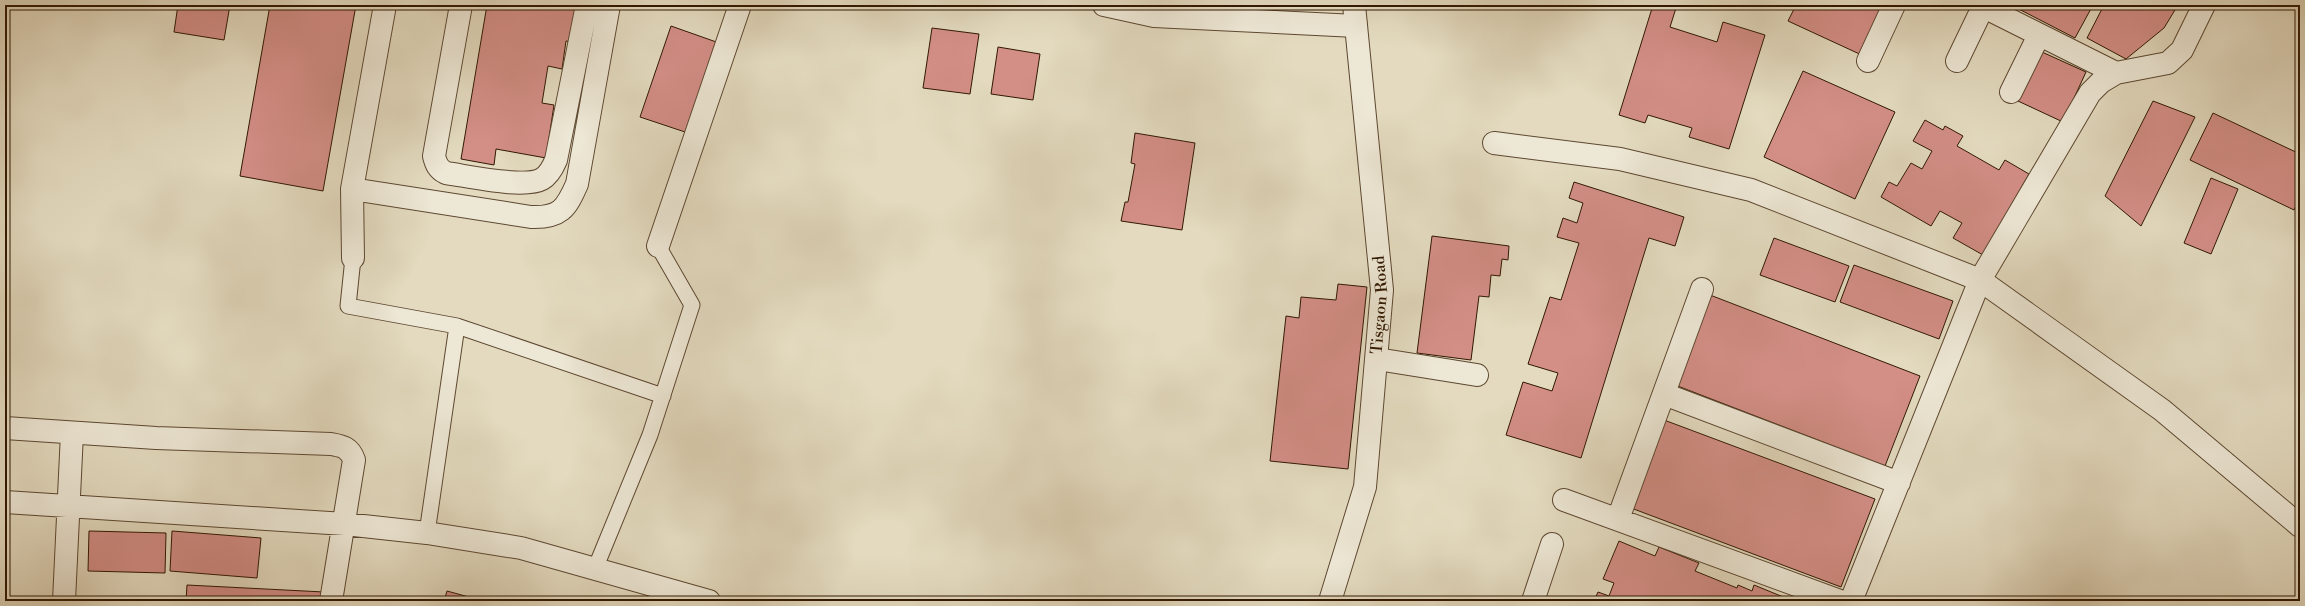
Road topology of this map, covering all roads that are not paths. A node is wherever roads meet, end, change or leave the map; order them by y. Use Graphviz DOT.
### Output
graph roads {
  1 [pos="385,5"];
  2 [pos="461,5"];
  3 [pos="587,5"];
  4 [pos="609,5"];
  5 [pos="740,5"];
  6 [pos="1104,5"];
  7 [pos="1894,5"];
  8 [pos="2204,5"];
  9 [pos="1981,6"];
  10 [pos="1355,15"];
  11 [pos="2039,34"];
  12 [pos="1868,61"];
  13 [pos="1957,61"];
  14 [pos="2116,73"];
  15 [pos="2011,92"];
  16 [pos="1494,143"];
  17 [pos="352,189"];
  18 [pos="658,246"];
  19 [pos="353,258"];
  20 [pos="1980,280"];
  21 [pos="1702,289"];
  22 [pos="457,326"];
  23 [pos="1376,359"];
  24 [pos="1477,375"];
  25 [pos="1664,394"];
  26 [pos="663,396"];
  27 [pos="5,428"];
  28 [pos="72,433"];
  29 [pos="1899,483"];
  30 [pos="1564,500"];
  31 [pos="5,502"];
  32 [pos="67,507"];
  33 [pos="1618,519"];
  34 [pos="345,524"];
  35 [pos="2300,526"];
  36 [pos="427,533"];
  37 [pos="1552,544"];
  38 [pos="595,569"];
  39 [pos="64,601"];
  40 [pos="331,601"];
  41 [pos="709,601"];
  42 [pos="1330,601"];
  43 [pos="1533,601"];
  44 [pos="1840,601"];
  45 [pos="1851,601"];
  1 -- 17 [label="street"];
  2 -- 3 [label="street"];
  4 -- 17 [label="street"];
  5 -- 18 [label="street"];
  6 -- 10 [label="street"];
  7 -- 12 [label="street"];
  8 -- 14 [label="street"];
  9 -- 11 [label="street"];
  9 -- 13 [label="street"];
  10 -- 23 [label="street, Tisgaon Road"];
  11 -- 14 [label="street"];
  11 -- 15 [label="street"];
  14 -- 20 [label="street"];
  16 -- 20 [label="street"];
  17 -- 19 [label="street"];
  18 -- 26 [label="lane"];
  19 -- 22 [label="lane"];
  20 -- 29 [label="street"];
  20 -- 35 [label="street"];
  21 -- 25 [label="street"];
  22 -- 26 [label="lane"];
  22 -- 36 [label="lane"];
  23 -- 24 [label="street"];
  23 -- 42 [label="street, Tisgaon Road"];
  25 -- 29 [label="street"];
  25 -- 33 [label="street"];
  26 -- 38 [label="lane"];
  27 -- 28 [label="street"];
  28 -- 32 [label="street"];
  28 -- 34 [label="street"];
  29 -- 45 [label="street"];
  30 -- 33 [label="street"];
  31 -- 32 [label="street"];
  32 -- 34 [label="street"];
  32 -- 39 [label="street"];
  33 -- 44 [label="street"];
  34 -- 36 [label="street"];
  34 -- 40 [label="street"];
  36 -- 38 [label="street"];
  37 -- 43 [label="street"];
  38 -- 41 [label="street"];
}
